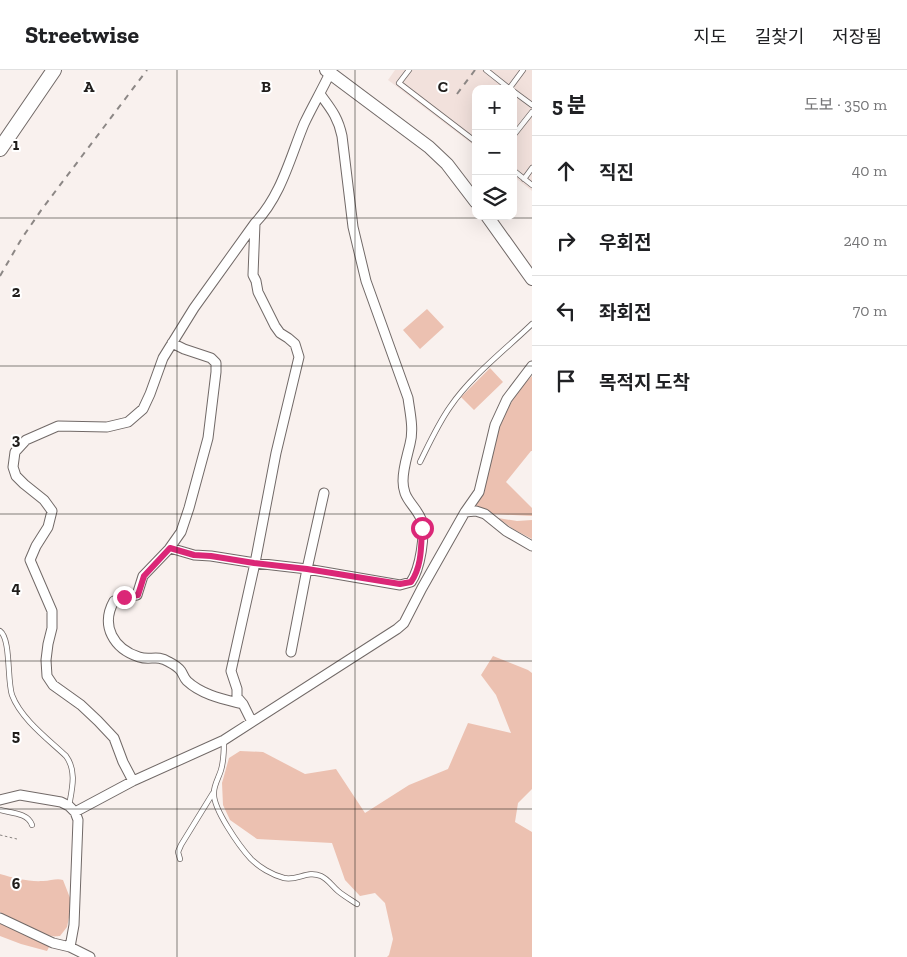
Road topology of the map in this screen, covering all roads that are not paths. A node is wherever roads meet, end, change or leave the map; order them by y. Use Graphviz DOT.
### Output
graph roads {
  1 [pos="54,70"];
  2 [pos="409,70"];
  3 [pos="486,70"];
  4 [pos="523,70"];
  5 [pos="328,71"];
  6 [pos="506,85"];
  7 [pos="514,85"];
  8 [pos="320,94"];
  9 [pos="517,94"];
  10 [pos="532,105"];
  11 [pos="532,112"];
  12 [pos="517,131"];
  13 [pos="472,139"];
  14 [pos="0,149"];
  15 [pos="532,168"];
  16 [pos="517,173"];
  17 [pos="524,179"];
  18 [pos="532,185"];
  19 [pos="472,197"];
  20 [pos="489,220"];
  21 [pos="255,223"];
  22 [pos="532,279"];
  23 [pos="532,324"];
  24 [pos="172,343"];
  25 [pos="532,366"];
  26 [pos="420,462"];
  27 [pos="324,493"];
  28 [pos="464,512"];
  29 [pos="532,546"];
  30 [pos="170,548"];
  31 [pos="254,563"];
  32 [pos="307,569"];
  33 [pos="0,631"];
  34 [pos="291,652"];
  35 [pos="243,704"];
  36 [pos="252,722"];
  37 [pos="224,740"];
  38 [pos="133,781"];
  39 [pos="213,793"];
  40 [pos="1,801"];
  41 [pos="72,809"];
  42 [pos="0,810"];
  43 [pos="32,825"];
  44 [pos="180,859"];
  45 [pos="357,904"];
  46 [pos="0,918"];
  47 [pos="70,947"];
  48 [pos="90,957"];
  1 -- 14 [label="main road"];
  2 -- 13 [label="lane"];
  3 -- 6 [label="lane"];
  4 -- 7 [label="lane"];
  5 -- 8 [label="street"];
  5 -- 19 [label="street"];
  8 -- 21 [label="street"];
  8 -- 32 [label="street"];
  9 -- 10 [label="lane"];
  11 -- 12 [label="lane"];
  15 -- 17 [label="lane"];
  16 -- 17 [label="lane"];
  17 -- 18 [label="lane"];
  20 -- 22 [label="street"];
  21 -- 24 [label="street"];
  21 -- 31 [label="street"];
  23 -- 26 [label="lane"];
  24 -- 30 [label="street"];
  24 -- 38 [label="street"];
  25 -- 28 [label="street"];
  27 -- 32 [label="street"];
  28 -- 29 [label="street"];
  28 -- 36 [label="street"];
  30 -- 31 [label="street"];
  30 -- 35 [label="street"];
  31 -- 32 [label="street"];
  31 -- 35 [label="street"];
  32 -- 34 [label="street"];
  33 -- 41 [label="lane"];
  35 -- 36 [label="street"];
  36 -- 37 [label="street"];
  37 -- 38 [label="street"];
  37 -- 39 [label="lane"];
  38 -- 41 [label="street"];
  39 -- 44 [label="lane"];
  39 -- 45 [label="lane"];
  40 -- 41 [label="street"];
  41 -- 47 [label="street"];
  42 -- 43 [label="lane"];
  46 -- 47 [label="street"];
  47 -- 48 [label="street"];
}
